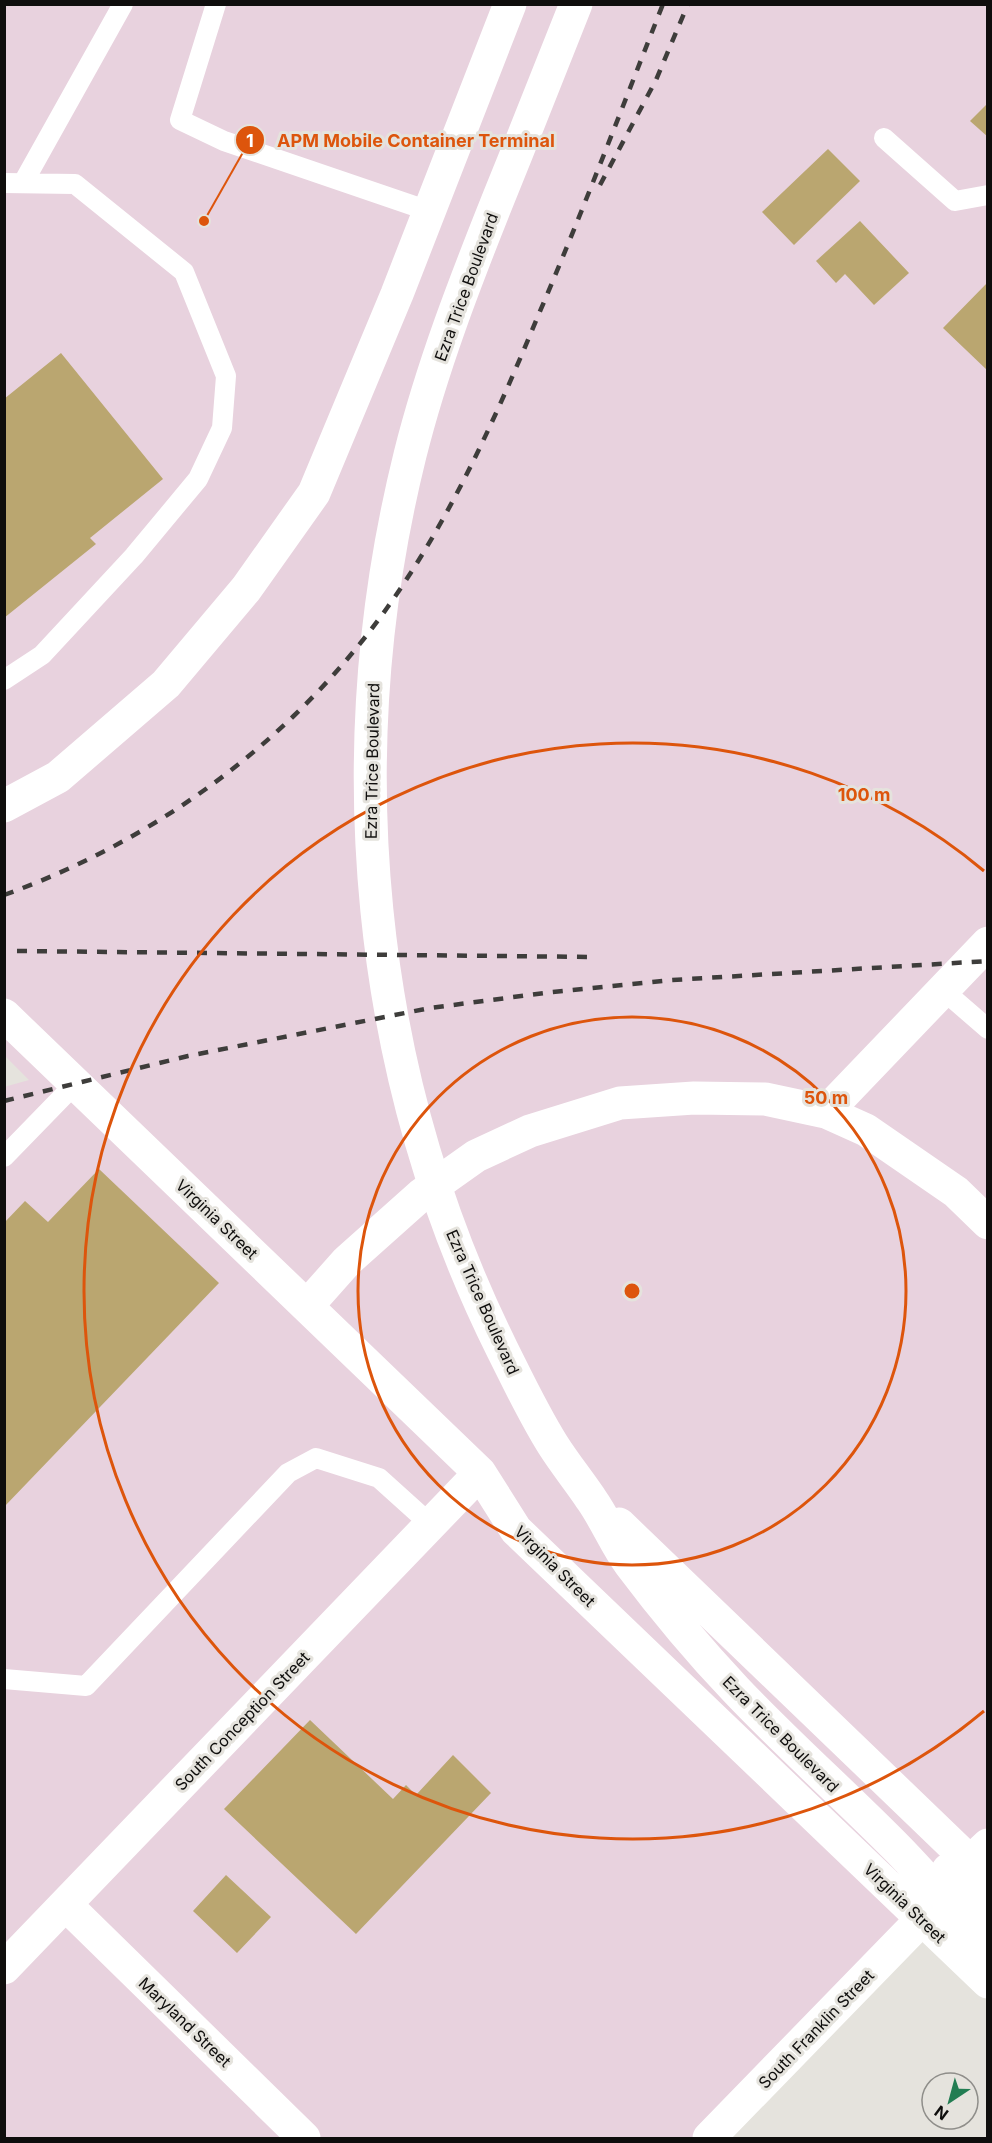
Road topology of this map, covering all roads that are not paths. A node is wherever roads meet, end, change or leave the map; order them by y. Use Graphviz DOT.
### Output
graph roads {
  1 [pos="123,4"];
  2 [pos="216,4"];
  3 [pos="510,4"];
  4 [pos="576,4"];
  5 [pos="884,138"];
  6 [pos="14,183"];
  7 [pos="987,195"];
  8 [pos="429,211"];
  9 [pos="4,680"];
  10 [pos="4,806"];
  11 [pos="987,943"];
  12 [pos="943,990"];
  13 [pos="4,1015"];
  14 [pos="987,1029"];
  15 [pos="75,1084"];
  16 [pos="826,1112"];
  17 [pos="4,1157"];
  18 [pos="987,1223"];
  19 [pos="307,1306"];
  20 [pos="480,1473"];
  21 [pos="595,1503"];
  22 [pos="430,1524"];
  23 [pos="4,1679"];
  24 [pos="740,1694"];
  25 [pos="982,1862"];
  26 [pos="66,1905"];
  27 [pos="987,1908"];
  28 [pos="922,1919"];
  29 [pos="987,1947"];
  30 [pos="4,1968"];
  31 [pos="987,1982"];
  32 [pos="304,2139"];
  33 [pos="709,2139"];
  1 -- 6 [label="lane"];
  2 -- 8 [label="lane"];
  3 -- 8 [label="street"];
  4 -- 21 [label="street, Ezra Trice Boulevard"];
  5 -- 7 [label="lane"];
  6 -- 9 [label="lane"];
  8 -- 10 [label="street"];
  11 -- 12 [label="street"];
  12 -- 14 [label="lane"];
  12 -- 16 [label="street"];
  13 -- 15 [label="street, Virginia Street"];
  15 -- 17 [label="lane"];
  15 -- 19 [label="street, Virginia Street"];
  16 -- 18 [label="street"];
  16 -- 19 [label="street"];
  19 -- 20 [label="street, Virginia Street"];
  20 -- 22 [label="street, South Conception Street"];
  20 -- 28 [label="street, Virginia Street"];
  21 -- 24 [label="street, Ezra Trice Boulevard"];
  21 -- 25 [label="street, Ezra Trice Boulevard"];
  22 -- 23 [label="lane"];
  22 -- 26 [label="street, South Conception Street"];
  24 -- 27 [label="street"];
  24 -- 29 [label="street, Ezra Trice Boulevard"];
  26 -- 30 [label="street, South Conception Street"];
  26 -- 32 [label="street, Maryland Street"];
  28 -- 31 [label="street, Virginia Street"];
  28 -- 33 [label="street, South Franklin Street"];
}
